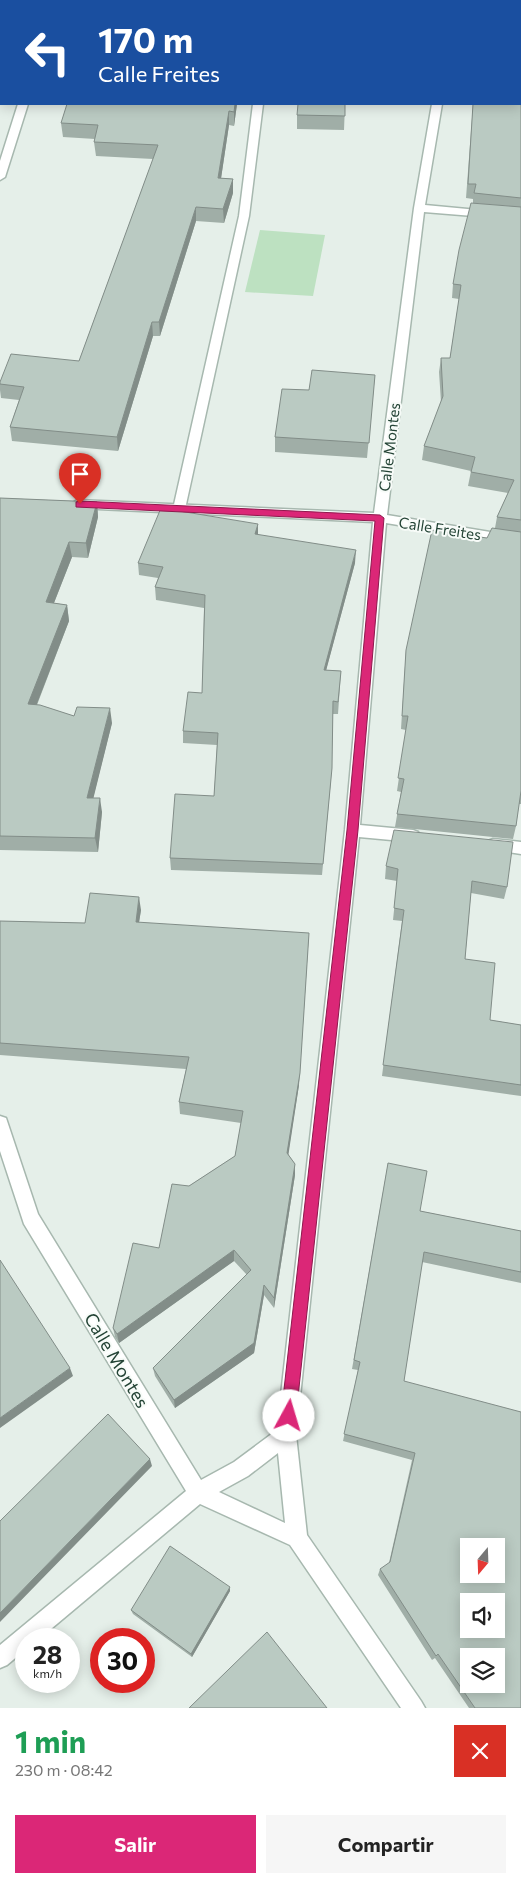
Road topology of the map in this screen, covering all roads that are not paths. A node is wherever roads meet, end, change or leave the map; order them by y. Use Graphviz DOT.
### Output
graph roads {
  1 [pos="22,105"];
  2 [pos="258,105"];
  3 [pos="441,106"];
  4 [pos="0,176"];
  5 [pos="419,208"];
  6 [pos="521,217"];
  7 [pos="60,504"];
  8 [pos="179,509"];
  9 [pos="380,518"];
  10 [pos="521,541"];
  11 [pos="352,830"];
  12 [pos="432,838"];
  13 [pos="481,844"];
  14 [pos="521,848"];
  15 [pos="0,1124"];
  16 [pos="286,1435"];
  17 [pos="198,1494"];
  18 [pos="298,1538"];
  19 [pos="0,1658"];
  20 [pos="414,1708"];
  1 -- 4 [label="street"];
  2 -- 8 [label="street"];
  3 -- 5 [label="street, Calle Montes"];
  5 -- 6 [label="street"];
  5 -- 9 [label="street, Calle Montes"];
  7 -- 8 [label="street, Calle Freites"];
  8 -- 9 [label="street, Calle Freites"];
  9 -- 10 [label="street, Calle Freites"];
  9 -- 11 [label="street, Calle Montes"];
  11 -- 12 [label="street"];
  11 -- 16 [label="street, Calle Montes"];
  13 -- 14 [label="street"];
  15 -- 17 [label="street, Calle Montes"];
  16 -- 17 [label="street"];
  16 -- 18 [label="street, Calle Montes"];
  17 -- 18 [label="street"];
  17 -- 19 [label="street"];
  18 -- 20 [label="street, Calle Montes"];
}
